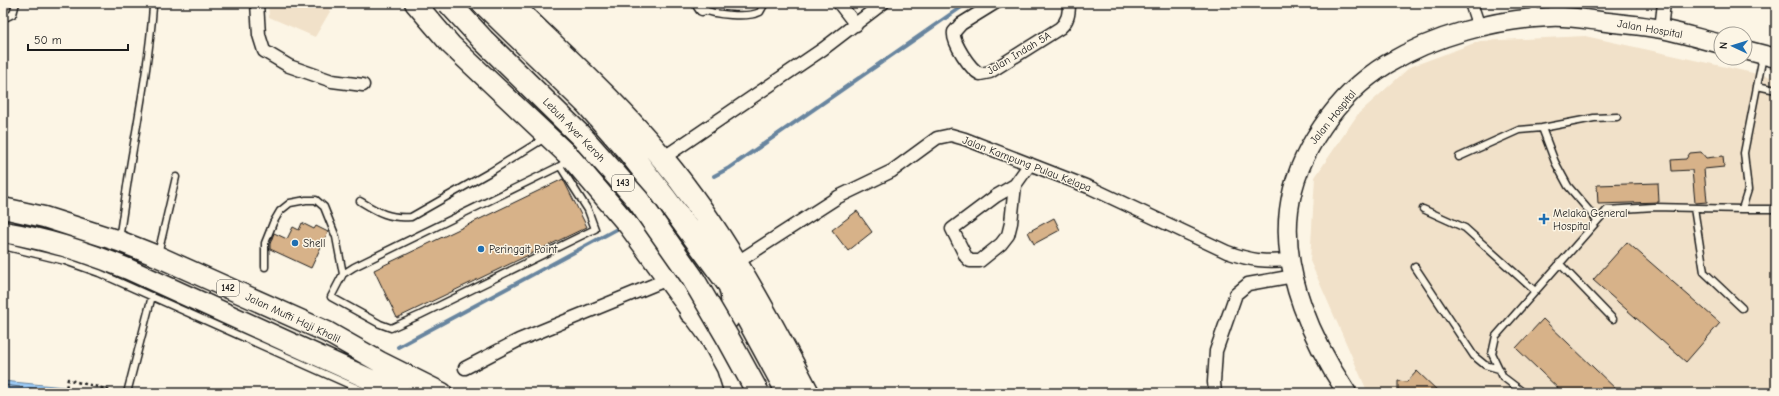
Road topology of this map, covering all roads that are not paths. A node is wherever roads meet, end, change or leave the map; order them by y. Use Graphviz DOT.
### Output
graph roads {
  1 [pos="16,3"];
  2 [pos="257,3"];
  3 [pos="415,3"];
  4 [pos="449,3"];
  5 [pos="483,3"];
  6 [pos="510,3"];
  7 [pos="765,3"];
  8 [pos="884,3"];
  9 [pos="996,3"];
  10 [pos="1069,3"];
  11 [pos="1471,3"];
  12 [pos="1664,3"];
  13 [pos="843,5"];
  14 [pos="700,6"];
  15 [pos="152,7"];
  16 [pos="1534,11"];
  17 [pos="3,16"];
  18 [pos="856,25"];
  19 [pos="1479,27"];
  20 [pos="1661,29"];
  21 [pos="1713,42"];
  22 [pos="1753,52"];
  23 [pos="1770,56"];
  24 [pos="363,85"];
  25 [pos="1757,86"];
  26 [pos="1776,90"];
  27 [pos="1617,117"];
  28 [pos="1542,128"];
  29 [pos="548,136"];
  30 [pos="1459,157"];
  31 [pos="663,158"];
  32 [pos="565,162"];
  33 [pos="1030,164"];
  34 [pos="176,177"];
  35 [pos="1015,185"];
  36 [pos="360,202"];
  37 [pos="3,208"];
  38 [pos="1694,208"];
  39 [pos="1423,209"];
  40 [pos="1742,209"];
  41 [pos="1776,209"];
  42 [pos="1597,220"];
  43 [pos="3,232"];
  44 [pos="119,241"];
  45 [pos="3,246"];
  46 [pos="157,256"];
  47 [pos="736,263"];
  48 [pos="1559,263"];
  49 [pos="265,267"];
  50 [pos="1292,268"];
  51 [pos="1415,268"];
  52 [pos="343,274"];
  53 [pos="668,279"];
  54 [pos="730,286"];
  55 [pos="1535,291"];
  56 [pos="152,296"];
  57 [pos="1742,308"];
  58 [pos="691,312"];
  59 [pos="1612,319"];
  60 [pos="465,368"];
  61 [pos="1499,369"];
  62 [pos="776,371"];
  63 [pos="128,393"];
  64 [pos="368,393"];
  65 [pos="400,393"];
  66 [pos="442,393"];
  67 [pos="735,393"];
  68 [pos="756,393"];
  69 [pos="788,393"];
  70 [pos="808,393"];
  71 [pos="1215,393"];
  72 [pos="1347,393"];
  73 [pos="1524,393"];
  1 -- 17 [label="lane"];
  2 -- 24 [label="street"];
  3 -- 29 [label="main road"];
  4 -- 68 [label="highway, Lebuh Ayer Keroh / 143, bridge"];
  5 -- 54 [label="highway"];
  6 -- 31 [label="highway"];
  7 -- 14 [label="lane"];
  8 -- 18 [label="street"];
  9 -- 10 [label="street, Jalan Indah 5A"];
  11 -- 19 [label="street"];
  12 -- 20 [label="street"];
  13 -- 18 [label="street"];
  15 -- 44 [label="lane"];
  16 -- 19 [label="street, Jalan Hospital"];
  16 -- 20 [label="street, Jalan Hospital"];
  18 -- 31 [label="street"];
  19 -- 50 [label="street, Jalan Hospital"];
  20 -- 21 [label="street, Jalan Hospital"];
  22 -- 23 [label="street"];
  23 -- 25 [label="lane"];
  25 -- 26 [label="lane"];
  25 -- 40 [label="lane"];
  27 -- 28 [label="lane"];
  28 -- 30 [label="lane"];
  28 -- 42 [label="lane"];
  29 -- 32 [label="main road"];
  29 -- 36 [label="lane"];
  31 -- 47 [label="highway"];
  32 -- 52 [label="lane"];
  32 -- 52 [label="lane"];
  32 -- 53 [label="main road"];
  33 -- 35 [label="street"];
  33 -- 47 [label="street, Jalan Kampung Pulau Kelapa"];
  33 -- 50 [label="street, Jalan Kampung Pulau Kelapa"];
  34 -- 46 [label="lane"];
  35 -- 35 [label="street"];
  37 -- 44 [label="main road, Jalan Mufti Haji Khalil / 142"];
  38 -- 40 [label="lane"];
  38 -- 42 [label="lane"];
  38 -- 57 [label="lane"];
  39 -- 55 [label="lane"];
  40 -- 41 [label="lane"];
  42 -- 48 [label="lane"];
  43 -- 65 [label="main road, 142"];
  44 -- 46 [label="main road, Jalan Mufti Haji Khalil / 142"];
  45 -- 56 [label="lane"];
  46 -- 66 [label="main road, Jalan Mufti Haji Khalil / 142"];
  47 -- 70 [label="highway"];
  48 -- 55 [label="lane"];
  48 -- 59 [label="lane"];
  49 -- 52 [label="lane"];
  50 -- 71 [label="street"];
  50 -- 72 [label="street, Jalan Hospital"];
  51 -- 61 [label="lane"];
  53 -- 58 [label="main road"];
  53 -- 60 [label="street"];
  54 -- 58 [label="highway"];
  54 -- 62 [label="highway"];
  55 -- 61 [label="lane"];
  56 -- 63 [label="lane"];
  56 -- 64 [label="lane"];
  58 -- 67 [label="main road"];
  61 -- 73 [label="lane"];
  62 -- 68 [label="main road"];
  62 -- 69 [label="highway"];
}
